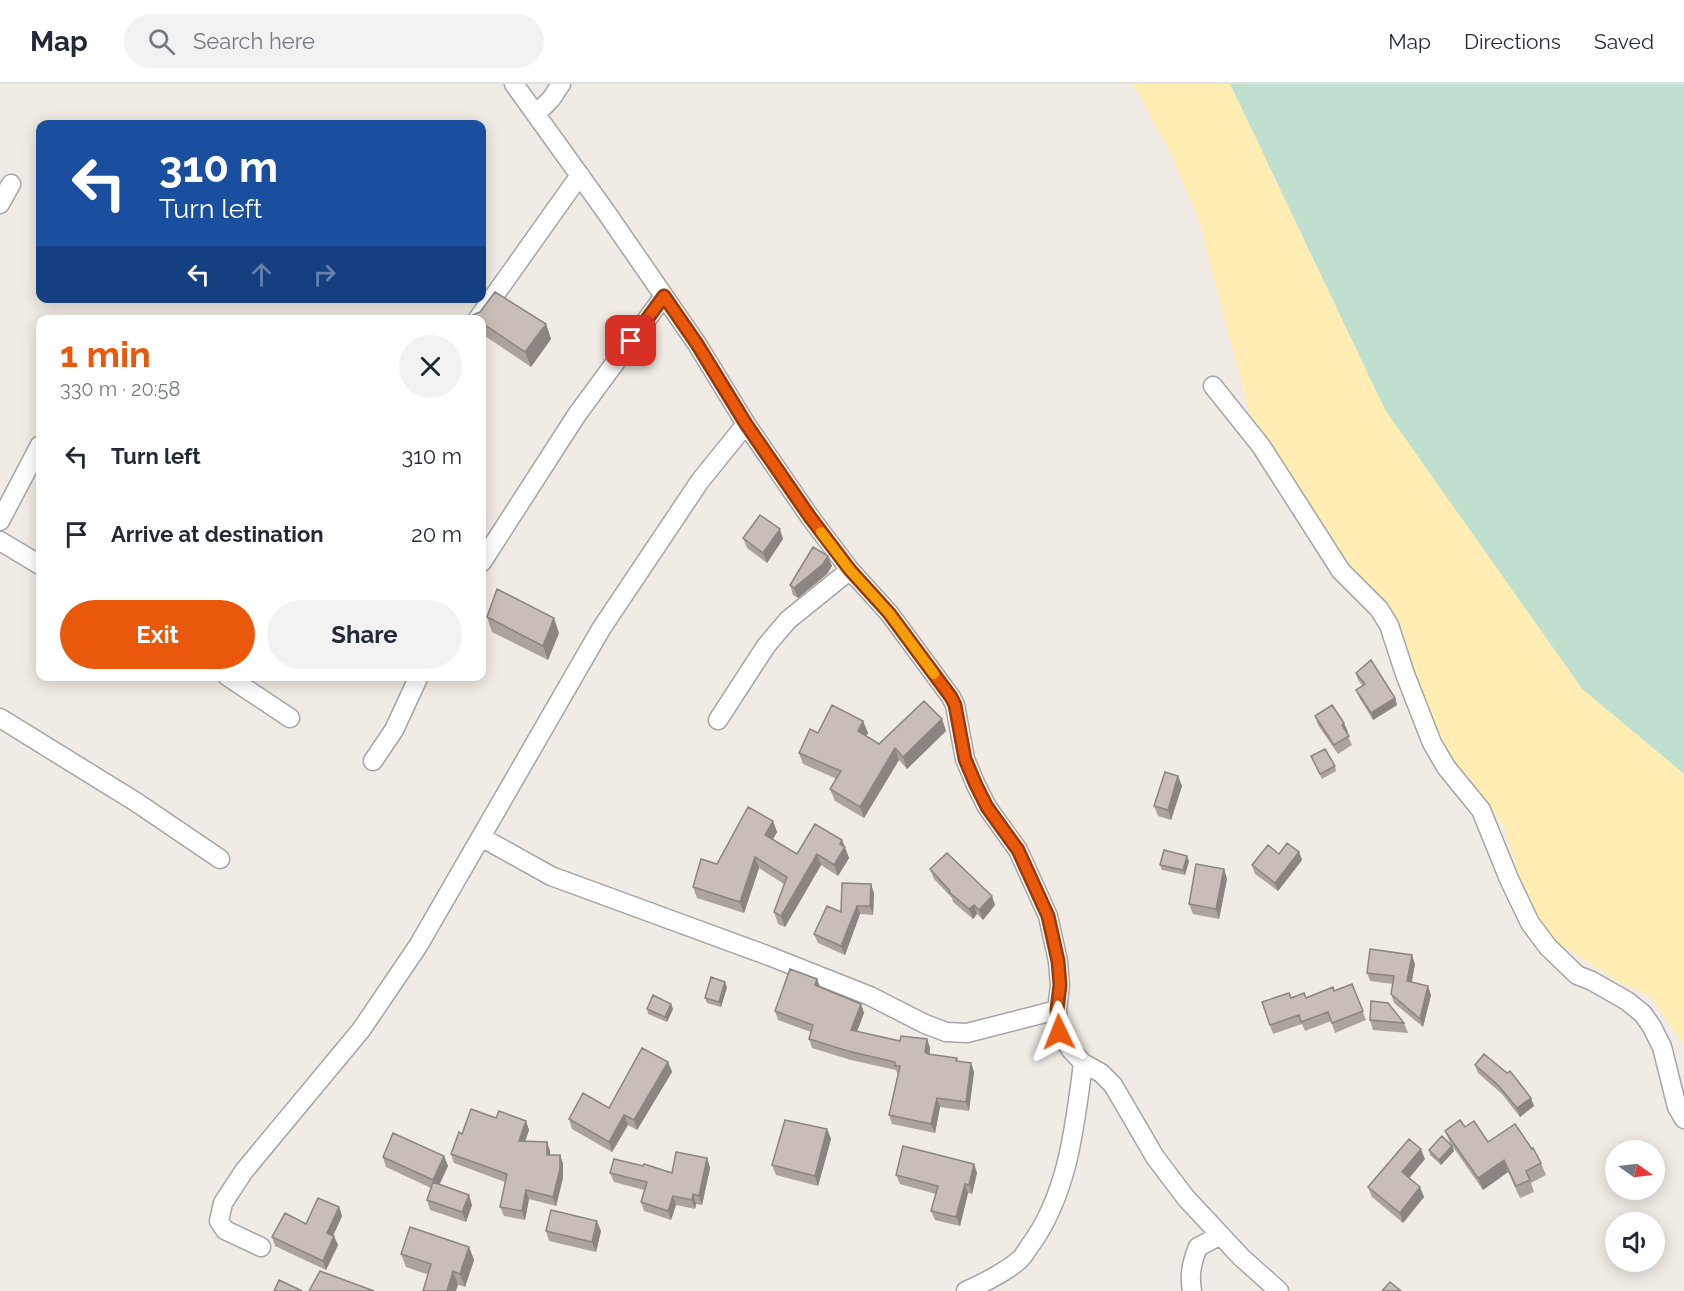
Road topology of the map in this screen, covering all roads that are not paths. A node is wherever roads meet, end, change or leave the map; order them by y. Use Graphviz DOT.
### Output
graph roads {
  1 [pos="514,84"];
  2 [pos="561,84"];
  3 [pos="536,114"];
  4 [pos="580,175"];
  5 [pos="11,184"];
  6 [pos="0,204"];
  7 [pos="664,296"];
  8 [pos="481,315"];
  9 [pos="1213,386"];
  10 [pos="746,424"];
  11 [pos="36,453"];
  12 [pos="0,521"];
  13 [pos="0,541"];
  14 [pos="486,555"];
  15 [pos="36,563"];
  16 [pos="850,570"];
  17 [pos="234,681"];
  18 [pos="416,681"];
  19 [pos="0,718"];
  20 [pos="290,718"];
  21 [pos="718,720"];
  22 [pos="373,761"];
  23 [pos="481,837"];
  24 [pos="219,860"];
  25 [pos="1057,1010"];
  26 [pos="1083,1063"];
  27 [pos="1684,1119"];
  28 [pos="1221,1235"];
  29 [pos="261,1247"];
  30 [pos="966,1291"];
  31 [pos="1192,1291"];
  32 [pos="1279,1291"];
  1 -- 3 [label="street"];
  2 -- 3 [label="street"];
  3 -- 4 [label="street"];
  4 -- 7 [label="street"];
  4 -- 8 [label="street"];
  5 -- 6 [label="street"];
  7 -- 10 [label="street"];
  7 -- 14 [label="street"];
  9 -- 27 [label="street"];
  10 -- 16 [label="street"];
  10 -- 23 [label="street"];
  11 -- 12 [label="street"];
  13 -- 15 [label="street"];
  16 -- 21 [label="street"];
  16 -- 25 [label="street"];
  17 -- 20 [label="street"];
  18 -- 22 [label="street"];
  19 -- 24 [label="street"];
  23 -- 25 [label="street"];
  23 -- 29 [label="street"];
  25 -- 26 [label="street"];
  26 -- 28 [label="street"];
  26 -- 30 [label="street"];
  28 -- 31 [label="street"];
  28 -- 32 [label="street"];
}
